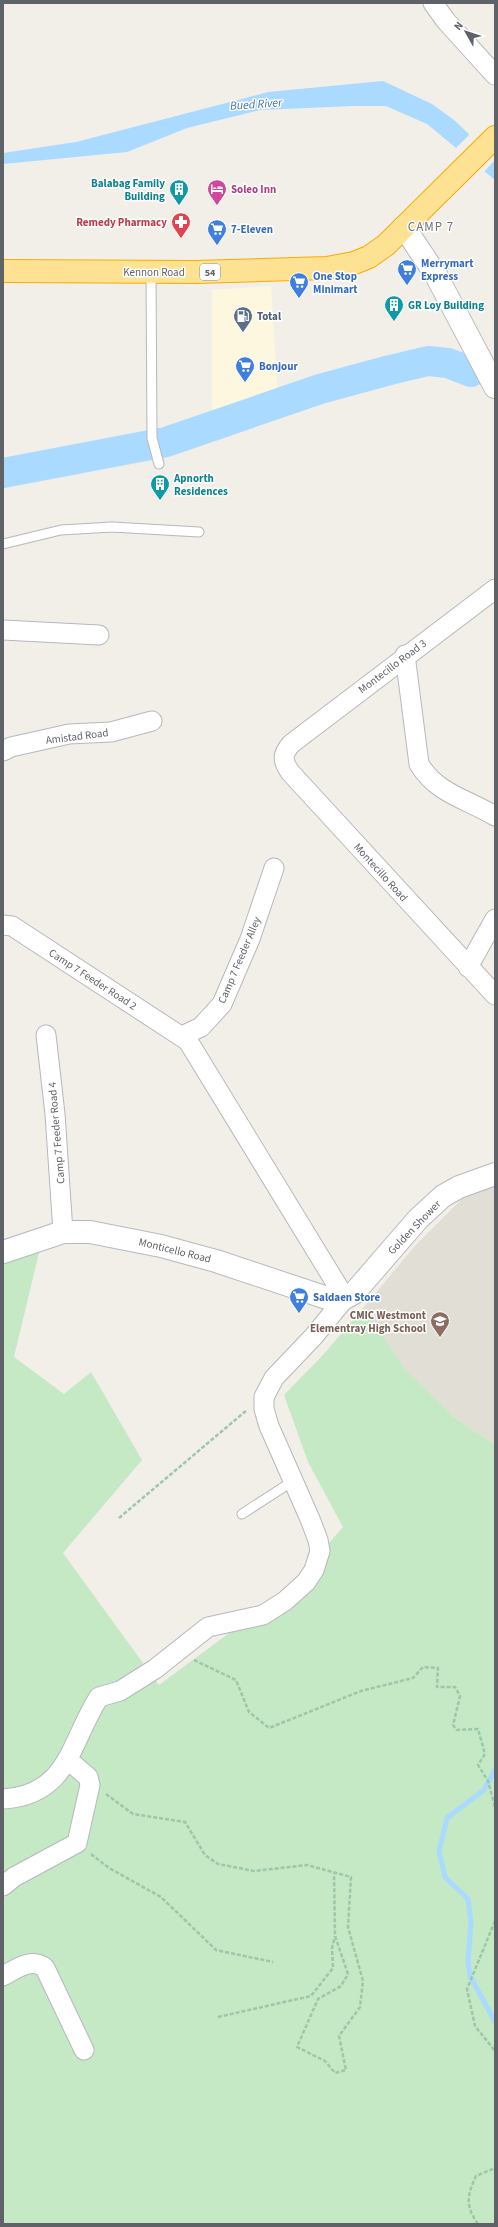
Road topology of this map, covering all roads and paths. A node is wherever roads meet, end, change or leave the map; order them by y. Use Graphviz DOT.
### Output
graph roads {
  1 [pos="433,3"];
  2 [pos="495,75"];
  3 [pos="495,137"];
  4 [pos="404,227"];
  5 [pos="3,270"];
  6 [pos="151,272"];
  7 [pos="488,357"];
  8 [pos="495,387"];
  9 [pos="159,464"];
  10 [pos="199,532"];
  11 [pos="3,544"];
  12 [pos="495,589"];
  13 [pos="3,630"];
  14 [pos="99,635"];
  15 [pos="405,655"];
  16 [pos="152,721"];
  17 [pos="291,744"];
  18 [pos="3,751"];
  19 [pos="495,816"];
  20 [pos="274,868"];
  21 [pos="495,919"];
  22 [pos="3,925"];
  23 [pos="468,967"];
  24 [pos="495,995"];
  25 [pos="46,1035"];
  26 [pos="182,1036"];
  27 [pos="495,1174"];
  28 [pos="63,1232"];
  29 [pos="3,1252"];
  30 [pos="346,1298"];
  31 [pos="264,1397"];
  32 [pos="293,1480"];
  33 [pos="242,1514"];
  34 [pos="119,1518"];
  35 [pos="174,1654"];
  36 [pos="68,1760"];
  37 [pos="90,1785"];
  38 [pos="3,1799"];
  39 [pos="495,1807"];
  40 [pos="77,1843"];
  41 [pos="334,1873"];
  42 [pos="3,1886"];
  43 [pos="495,1921"];
  44 [pos="335,1936"];
  45 [pos="273,1962"];
  46 [pos="3,1976"];
  47 [pos="218,2016"];
  48 [pos="84,2050"];
  49 [pos="495,2051"];
  50 [pos="495,2168"];
  51 [pos="478,2224"];
  1 -- 2 [label="street"];
  3 -- 4 [label="highway, Kennon Road / 54"];
  4 -- 6 [label="highway, Kennon Road / 54"];
  4 -- 7 [label="main road"];
  5 -- 6 [label="highway, Kennon Road / 54"];
  6 -- 9 [label="lane"];
  7 -- 8 [label="main road"];
  10 -- 11 [label="lane"];
  12 -- 15 [label="street, Montecillo Road 3"];
  13 -- 14 [label="street"];
  15 -- 17 [label="street, Montecillo Road 3"];
  15 -- 19 [label="street"];
  16 -- 18 [label="street, Amistad Road"];
  17 -- 23 [label="street, Montecillo Road"];
  20 -- 26 [label="street, Camp 7 Feeder Alley"];
  21 -- 23 [label="street"];
  22 -- 26 [label="street, Camp 7 Feeder Road 2"];
  23 -- 24 [label="street, Montecillo Road"];
  25 -- 28 [label="street, Camp 7 Feeder Road 4"];
  26 -- 30 [label="street, Camp 7 Feeder Road 2"];
  27 -- 30 [label="main road, Golden Shower"];
  28 -- 29 [label="main road, Monticello Road"];
  28 -- 30 [label="main road, Monticello Road"];
  30 -- 31 [label="street"];
  31 -- 32 [label="street"];
  31 -- 34 [label="path"];
  32 -- 33 [label="lane"];
  32 -- 35 [label="street"];
  35 -- 36 [label="street"];
  35 -- 39 [label="path"];
  36 -- 37 [label="street"];
  36 -- 38 [label="street"];
  37 -- 40 [label="street"];
  37 -- 41 [label="path"];
  40 -- 42 [label="street"];
  40 -- 45 [label="path"];
  41 -- 44 [label="path"];
  41 -- 44 [label="path"];
  43 -- 49 [label="path"];
  44 -- 47 [label="path"];
  46 -- 48 [label="street"];
  50 -- 51 [label="path"];
}
